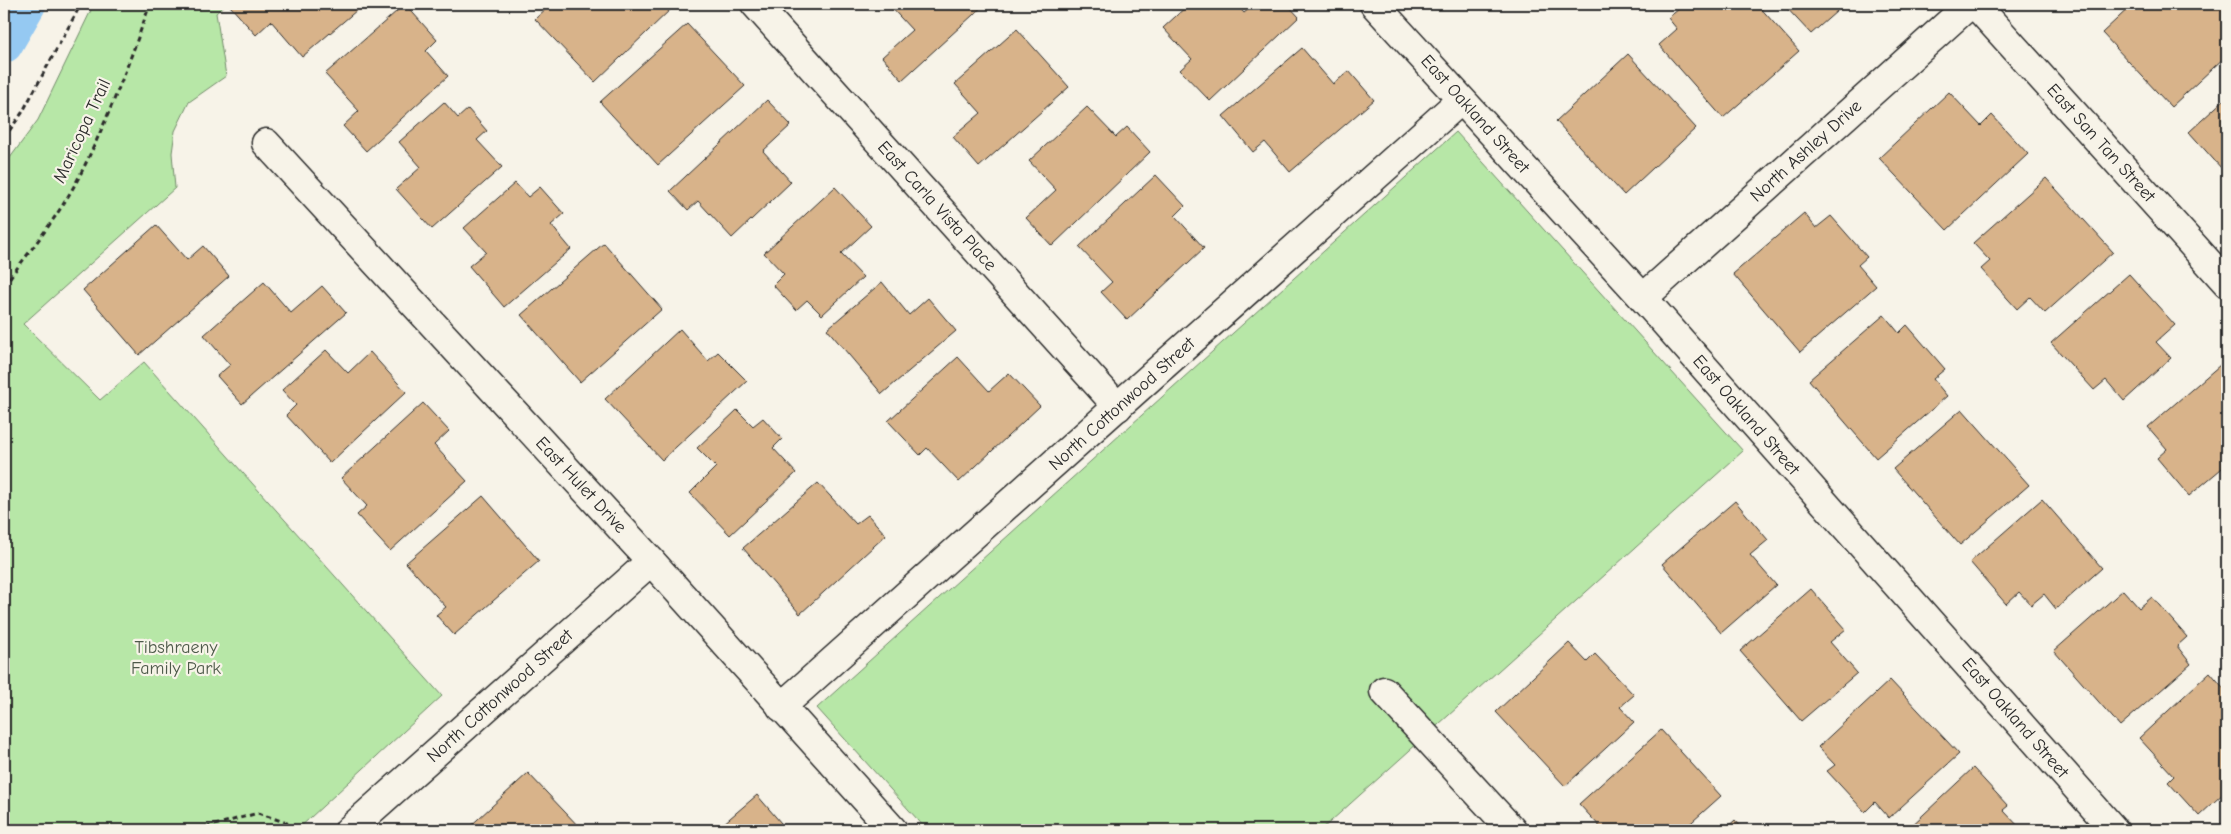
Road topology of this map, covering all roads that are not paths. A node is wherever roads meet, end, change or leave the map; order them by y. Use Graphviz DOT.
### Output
graph roads {
  1 [pos="756,4"];
  2 [pos="1374,4"];
  3 [pos="1970,4"];
  4 [pos="1974,4"];
  5 [pos="1461,100"];
  6 [pos="266,143"];
  7 [pos="2227,283"];
  8 [pos="1643,298"];
  9 [pos="1118,407"];
  10 [pos="651,561"];
  11 [pos="1384,691"];
  12 [pos="781,707"];
  13 [pos="349,830"];
  14 [pos="893,830"];
  15 [pos="1512,830"];
  16 [pos="2114,830"];
  1 -- 9 [label="street, East Carla Vista Place"];
  2 -- 5 [label="street, East Oakland Street"];
  3 -- 8 [label="street, North Ashley Drive"];
  4 -- 7 [label="street, East San Tan Street"];
  5 -- 8 [label="street, East Oakland Street"];
  5 -- 9 [label="street, North Cottonwood Street"];
  6 -- 10 [label="street, East Hulet Drive"];
  8 -- 16 [label="street, East Oakland Street"];
  9 -- 12 [label="street, North Cottonwood Street"];
  10 -- 12 [label="street, East Hulet Drive"];
  10 -- 13 [label="street, North Cottonwood Street"];
  11 -- 15 [label="street"];
  12 -- 14 [label="street, East Hulet Drive"];
}
